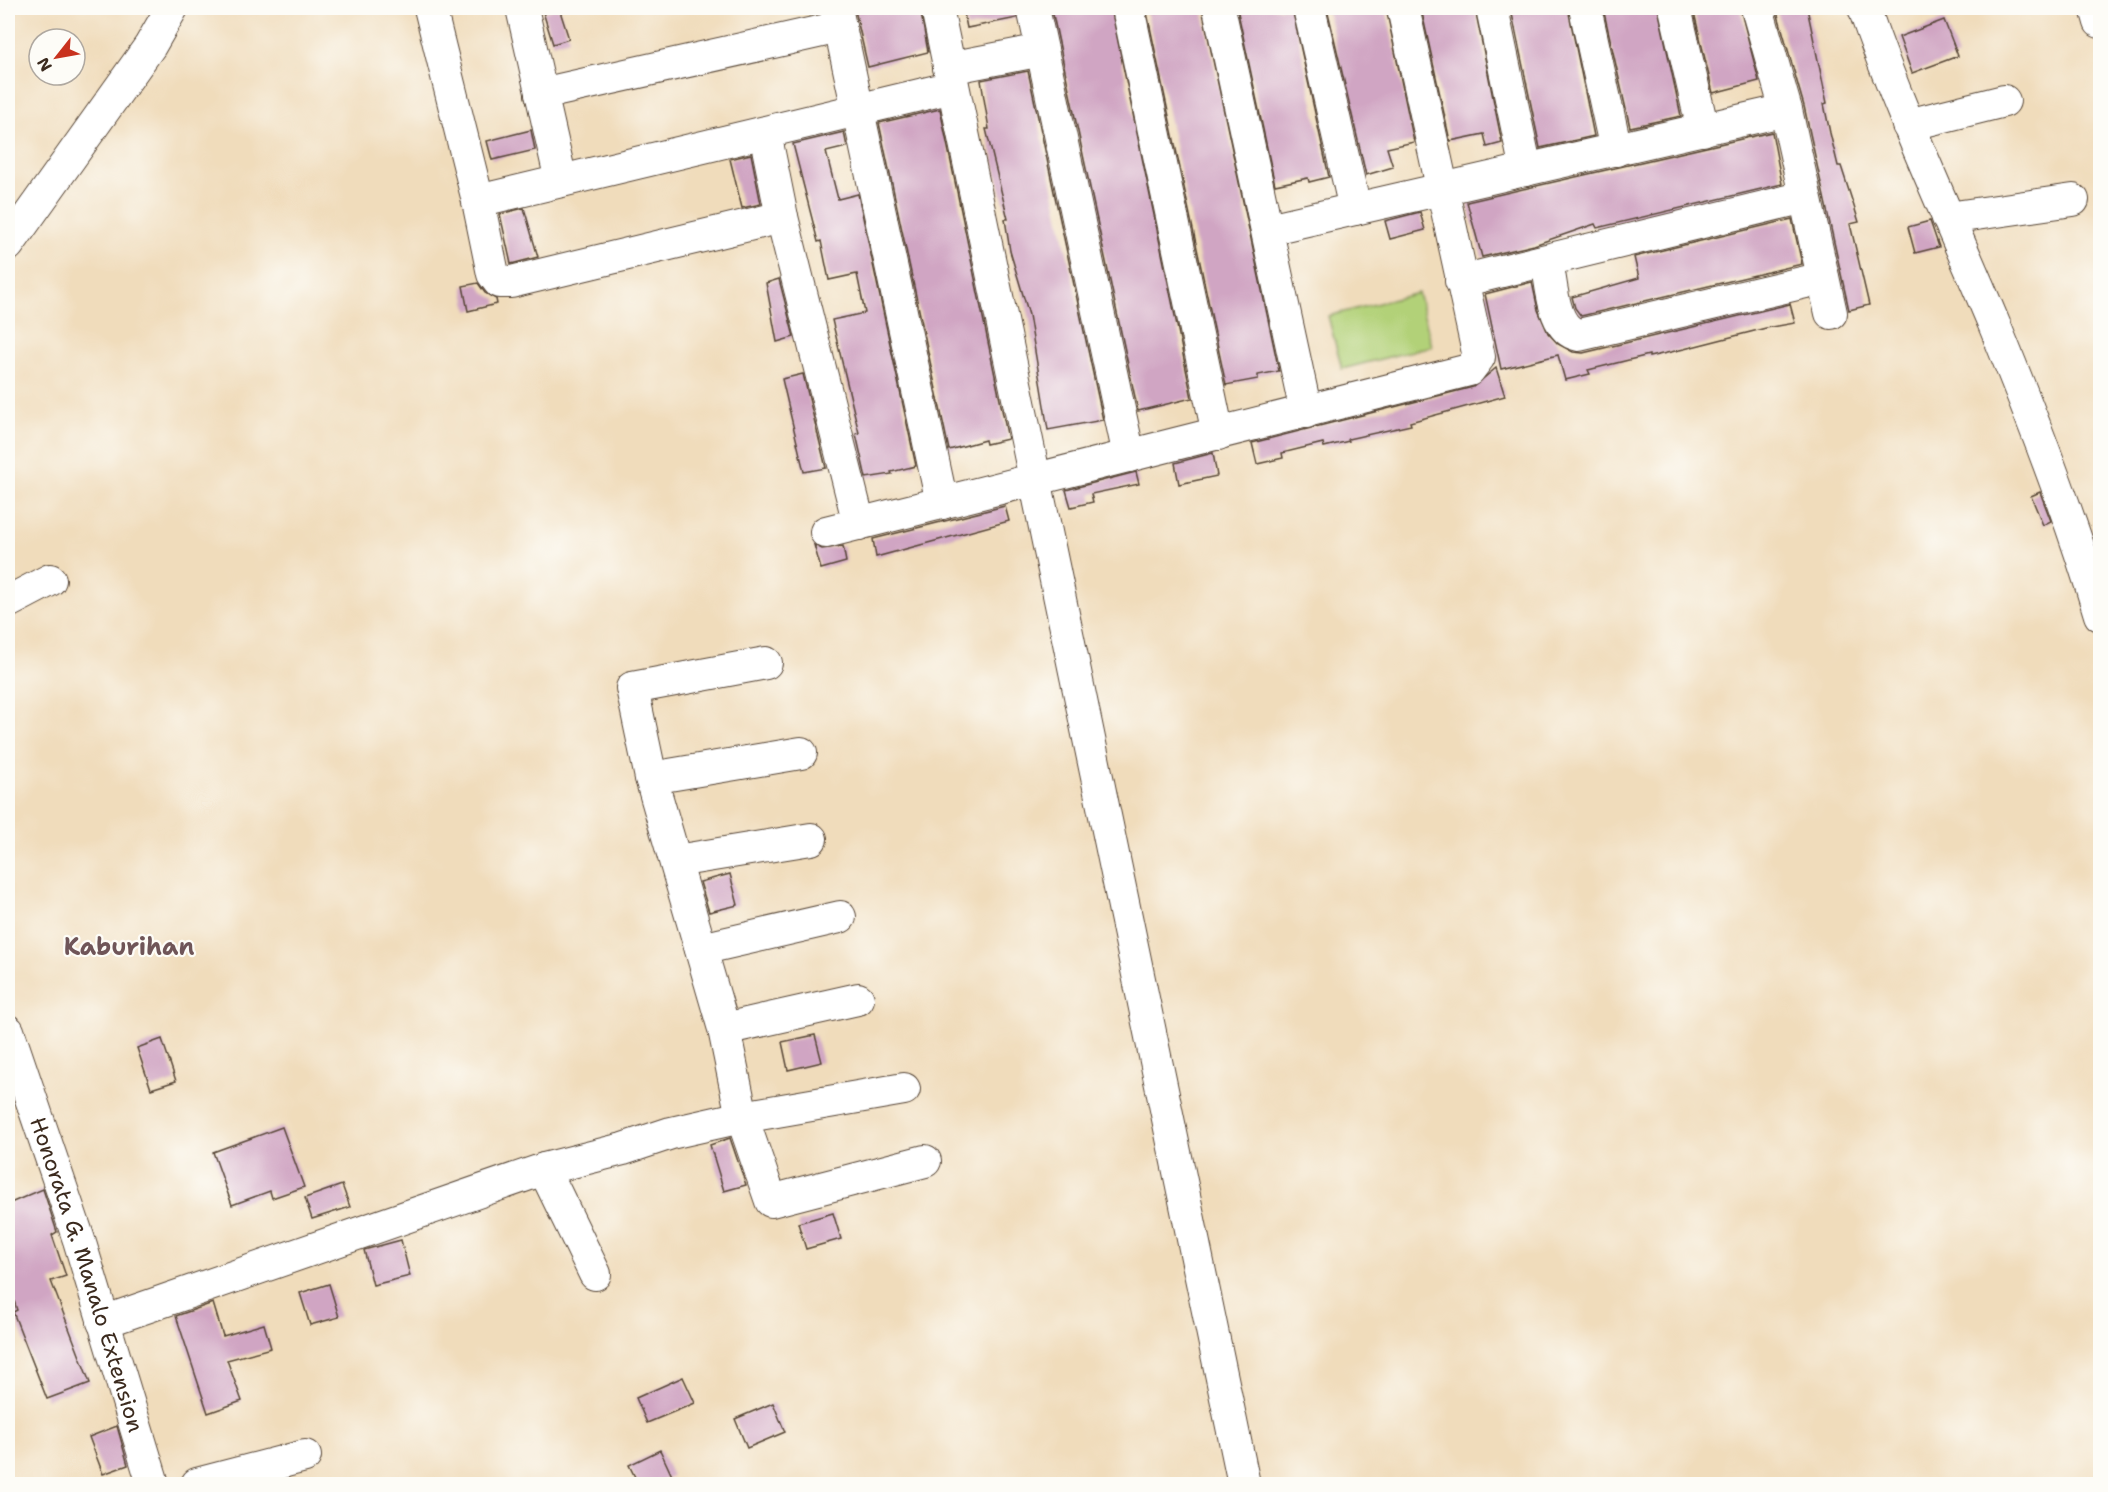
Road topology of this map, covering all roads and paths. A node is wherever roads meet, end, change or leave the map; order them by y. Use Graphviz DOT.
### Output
graph roads {
  1 [pos="172,8"];
  2 [pos="430,8"];
  3 [pos="525,8"];
  4 [pos="937,8"];
  5 [pos="1033,8"];
  6 [pos="1128,8"];
  7 [pos="1219,8"];
  8 [pos="1309,8"];
  9 [pos="1403,8"];
  10 [pos="1492,8"];
  11 [pos="1585,8"];
  12 [pos="1675,8"];
  13 [pos="1757,8"];
  14 [pos="1864,8"];
  15 [pos="2096,8"];
  16 [pos="838,17"];
  17 [pos="2100,22"];
  18 [pos="1042,50"];
  19 [pos="951,77"];
  20 [pos="542,94"];
  21 [pos="2004,100"];
  22 [pos="859,110"];
  23 [pos="1786,110"];
  24 [pos="1908,125"];
  25 [pos="1703,130"];
  26 [pos="765,133"];
  27 [pos="1616,150"];
  28 [pos="1526,170"];
  29 [pos="561,181"];
  30 [pos="1441,190"];
  31 [pos="1805,198"];
  32 [pos="2073,200"];
  33 [pos="478,201"];
  34 [pos="1355,210"];
  35 [pos="782,217"];
  36 [pos="1948,218"];
  37 [pos="1268,229"];
  38 [pos="8,245"];
  39 [pos="1547,261"];
  40 [pos="1823,278"];
  41 [pos="1461,281"];
  42 [pos="1831,313"];
  43 [pos="1306,412"];
  44 [pos="1218,434"];
  45 [pos="1129,456"];
  46 [pos="1037,479"];
  47 [pos="942,503"];
  48 [pos="859,524"];
  49 [pos="826,532"];
  50 [pos="50,580"];
  51 [pos="8,602"];
  52 [pos="2100,615"];
  53 [pos="766,663"];
  54 [pos="801,753"];
  55 [pos="651,777"];
  56 [pos="811,839"];
  57 [pos="676,861"];
  58 [pos="840,917"];
  59 [pos="701,949"];
  60 [pos="858,999"];
  61 [pos="724,1029"];
  62 [pos="8,1031"];
  63 [pos="904,1089"];
  64 [pos="742,1117"];
  65 [pos="925,1161"];
  66 [pos="544,1168"];
  67 [pos="595,1274"];
  68 [pos="103,1322"];
  69 [pos="305,1456"];
  70 [pos="153,1485"];
  71 [pos="197,1485"];
  72 [pos="1244,1485"];
  1 -- 38 [label="street"];
  2 -- 33 [label="street"];
  3 -- 20 [label="street"];
  4 -- 19 [label="street"];
  5 -- 18 [label="street"];
  6 -- 44 [label="street"];
  7 -- 37 [label="street"];
  8 -- 34 [label="street"];
  9 -- 30 [label="street"];
  10 -- 28 [label="street"];
  11 -- 27 [label="street"];
  12 -- 25 [label="street"];
  13 -- 23 [label="street"];
  14 -- 24 [label="street"];
  15 -- 17 [label="street"];
  16 -- 20 [label="street"];
  16 -- 22 [label="street"];
  18 -- 19 [label="street"];
  18 -- 45 [label="street"];
  19 -- 22 [label="street"];
  19 -- 46 [label="street"];
  20 -- 29 [label="street"];
  21 -- 24 [label="street"];
  22 -- 26 [label="street"];
  22 -- 47 [label="street"];
  23 -- 25 [label="street"];
  23 -- 31 [label="street"];
  24 -- 36 [label="street"];
  25 -- 27 [label="street"];
  26 -- 29 [label="street"];
  26 -- 35 [label="street"];
  27 -- 28 [label="street"];
  28 -- 30 [label="street"];
  29 -- 33 [label="street"];
  30 -- 34 [label="street"];
  30 -- 41 [label="street"];
  31 -- 39 [label="street"];
  31 -- 40 [label="street"];
  32 -- 36 [label="street"];
  33 -- 35 [label="street"];
  34 -- 37 [label="street"];
  35 -- 48 [label="street"];
  36 -- 52 [label="street"];
  37 -- 43 [label="street"];
  39 -- 40 [label="street"];
  39 -- 41 [label="street"];
  40 -- 42 [label="street"];
  41 -- 43 [label="street"];
  43 -- 44 [label="street"];
  44 -- 45 [label="street"];
  45 -- 46 [label="street"];
  46 -- 47 [label="street"];
  46 -- 72 [label="street"];
  47 -- 48 [label="street"];
  48 -- 49 [label="street"];
  50 -- 51 [label="street"];
  53 -- 55 [label="street"];
  54 -- 55 [label="street"];
  55 -- 57 [label="street"];
  56 -- 57 [label="street"];
  57 -- 59 [label="street"];
  58 -- 59 [label="street"];
  59 -- 61 [label="street"];
  60 -- 61 [label="street"];
  61 -- 64 [label="street"];
  62 -- 68 [label="street, Honorata G. Manalo Extension"];
  63 -- 64 [label="street"];
  64 -- 65 [label="street"];
  64 -- 66 [label="street"];
  66 -- 67 [label="street"];
  66 -- 68 [label="street"];
  68 -- 70 [label="street, Honorata G. Manalo Extension"];
  69 -- 71 [label="street"];
}
